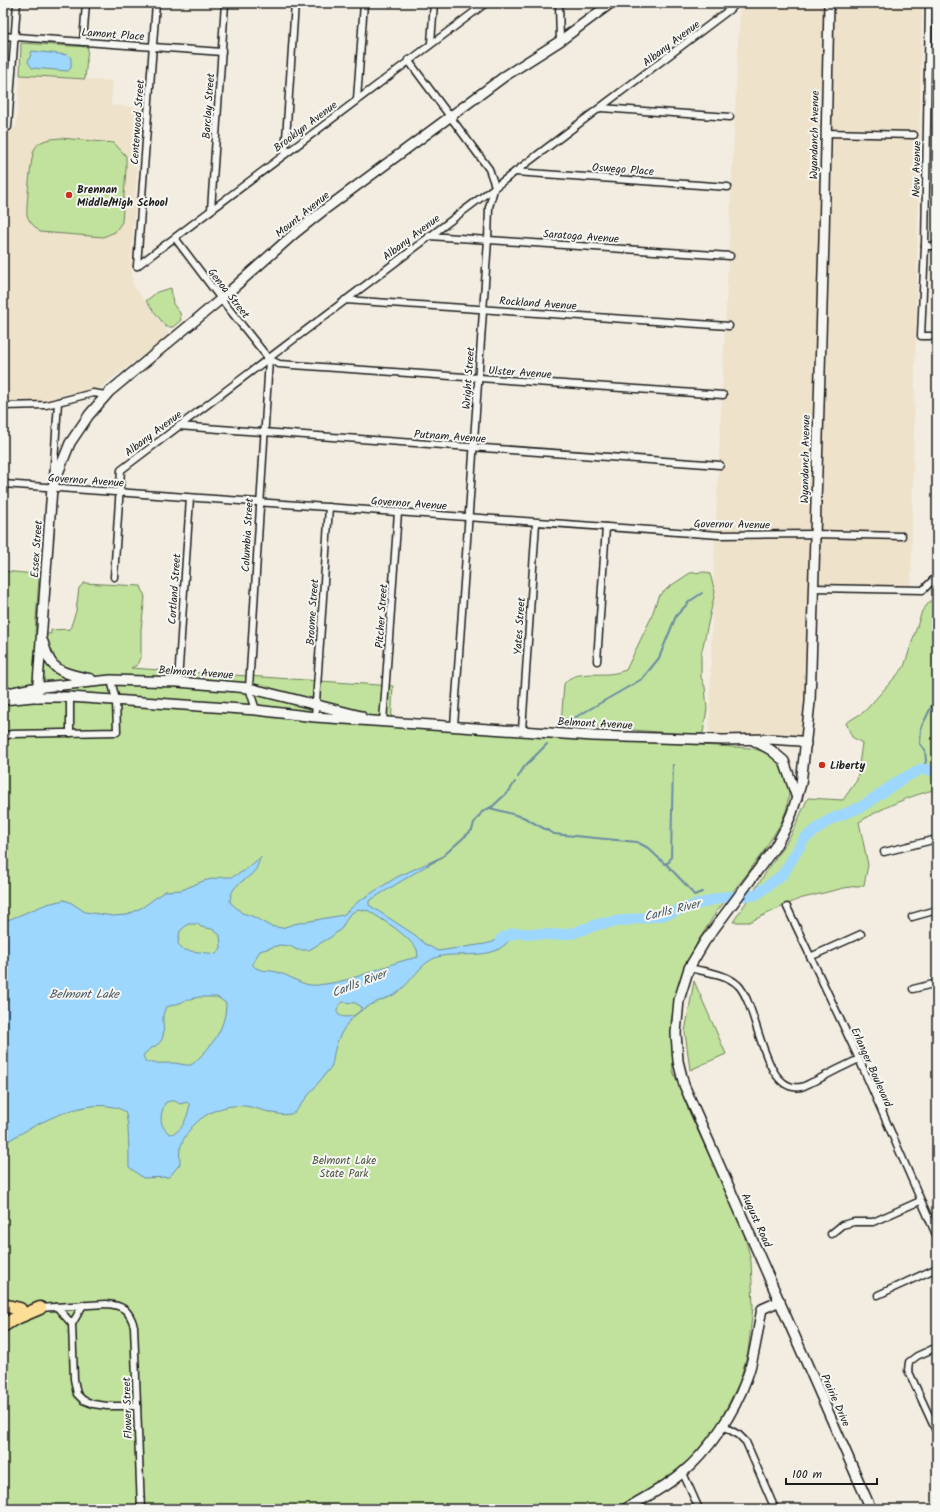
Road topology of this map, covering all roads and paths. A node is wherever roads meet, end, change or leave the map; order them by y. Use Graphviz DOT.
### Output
graph roads {
  1 [pos="17,3"];
  2 [pos="86,3"];
  3 [pos="156,3"];
  4 [pos="225,3"];
  5 [pos="295,3"];
  6 [pos="364,3"];
  7 [pos="434,3"];
  8 [pos="486,3"];
  9 [pos="559,3"];
  10 [pos="611,3"];
  11 [pos="829,3"];
  12 [pos="929,3"];
  13 [pos="733,7"];
  14 [pos="3,36"];
  15 [pos="14,37"];
  16 [pos="560,40"];
  17 [pos="83,42"];
  18 [pos="431,43"];
  19 [pos="153,47"];
  20 [pos="222,52"];
  21 [pos="408,60"];
  22 [pos="358,99"];
  23 [pos="601,108"];
  24 [pos="450,117"];
  25 [pos="730,117"];
  26 [pos="8,127"];
  27 [pos="826,133"];
  28 [pos="914,135"];
  29 [pos="285,154"];
  30 [pos="515,172"];
  31 [pos="495,186"];
  32 [pos="728,187"];
  33 [pos="211,210"];
  34 [pos="429,236"];
  35 [pos="174,238"];
  36 [pos="488,240"];
  37 [pos="925,246"];
  38 [pos="937,246"];
  39 [pos="730,256"];
  40 [pos="137,266"];
  41 [pos="221,299"];
  42 [pos="346,300"];
  43 [pos="483,309"];
  44 [pos="729,326"];
  45 [pos="937,336"];
  46 [pos="269,359"];
  47 [pos="478,379"];
  48 [pos="106,395"];
  49 [pos="723,395"];
  50 [pos="58,402"];
  51 [pos="3,406"];
  52 [pos="178,426"];
  53 [pos="264,433"];
  54 [pos="473,448"];
  55 [pos="720,465"];
  56 [pos="3,484"];
  57 [pos="52,488"];
  58 [pos="120,493"];
  59 [pos="190,498"];
  60 [pos="259,502"];
  61 [pos="329,507"];
  62 [pos="398,512"];
  63 [pos="468,517"];
  64 [pos="536,522"];
  65 [pos="606,527"];
  66 [pos="815,534"];
  67 [pos="902,536"];
  68 [pos="937,576"];
  69 [pos="114,578"];
  70 [pos="813,588"];
  71 [pos="42,638"];
  72 [pos="597,661"];
  73 [pos="111,680"];
  74 [pos="98,681"];
  75 [pos="178,682"];
  76 [pos="68,684"];
  77 [pos="248,688"];
  78 [pos="37,692"];
  79 [pos="3,694"];
  80 [pos="70,697"];
  81 [pos="3,700"];
  82 [pos="116,700"];
  83 [pos="316,705"];
  84 [pos="256,710"];
  85 [pos="315,717"];
  86 [pos="383,722"];
  87 [pos="454,726"];
  88 [pos="522,730"];
  89 [pos="70,733"];
  90 [pos="3,737"];
  91 [pos="750,739"];
  92 [pos="806,744"];
  93 [pos="796,798"];
  94 [pos="937,839"];
  95 [pos="884,852"];
  96 [pos="737,898"];
  97 [pos="787,907"];
  98 [pos="937,910"];
  99 [pos="912,917"];
  100 [pos="861,934"];
  101 [pos="810,957"];
  102 [pos="689,968"];
  103 [pos="937,983"];
  104 [pos="914,990"];
  105 [pos="859,1059"];
  106 [pos="920,1201"];
  107 [pos="831,1234"];
  108 [pos="937,1237"];
  109 [pos="937,1268"];
  110 [pos="878,1295"];
  111 [pos="780,1301"];
  112 [pos="3,1305"];
  113 [pos="83,1305"];
  114 [pos="57,1307"];
  115 [pos="40,1308"];
  116 [pos="20,1309"];
  117 [pos="3,1310"];
  118 [pos="72,1324"];
  119 [pos="3,1326"];
  120 [pos="937,1347"];
  121 [pos="137,1406"];
  122 [pos="723,1426"];
  123 [pos="937,1433"];
  124 [pos="683,1473"];
  125 [pos="141,1509"];
  126 [pos="625,1509"];
  127 [pos="699,1509"];
  128 [pos="775,1509"];
  129 [pos="871,1509"];
  1 -- 15 [label="street"];
  2 -- 17 [label="street"];
  3 -- 19 [label="street, Centerwood Street"];
  4 -- 20 [label="street, Barclay Street"];
  5 -- 29 [label="street"];
  6 -- 22 [label="street"];
  7 -- 18 [label="street"];
  8 -- 18 [label="street, Brooklyn Avenue"];
  9 -- 16 [label="street"];
  10 -- 16 [label="street, Mount Avenue"];
  11 -- 27 [label="street, Wyandanch Avenue"];
  12 -- 37 [label="street, New Avenue"];
  13 -- 23 [label="street, Albany Avenue"];
  14 -- 15 [label="street, Lamont Place"];
  15 -- 17 [label="street, Lamont Place"];
  15 -- 26 [label="street"];
  16 -- 24 [label="street, Mount Avenue"];
  17 -- 19 [label="street, Lamont Place"];
  18 -- 21 [label="street, Brooklyn Avenue"];
  19 -- 20 [label="street, Lamont Place"];
  19 -- 40 [label="street, Centerwood Street"];
  20 -- 33 [label="street, Barclay Street"];
  21 -- 22 [label="street, Brooklyn Avenue"];
  21 -- 24 [label="street"];
  22 -- 29 [label="street, Brooklyn Avenue"];
  23 -- 25 [label="street"];
  23 -- 30 [label="street, Albany Avenue"];
  24 -- 31 [label="street"];
  24 -- 41 [label="street, Mount Avenue"];
  27 -- 28 [label="street"];
  27 -- 66 [label="street, Wyandanch Avenue"];
  29 -- 33 [label="street, Brooklyn Avenue"];
  30 -- 31 [label="street, Albany Avenue"];
  30 -- 32 [label="street, Oswego Place"];
  31 -- 34 [label="street, Albany Avenue"];
  31 -- 36 [label="street, Wright Street"];
  33 -- 35 [label="street, Brooklyn Avenue"];
  34 -- 36 [label="street, Saratoga Avenue"];
  34 -- 42 [label="street, Albany Avenue"];
  35 -- 40 [label="street, Brooklyn Avenue"];
  35 -- 41 [label="street, Genoa Street"];
  36 -- 39 [label="street, Saratoga Avenue"];
  36 -- 43 [label="street, Wright Street"];
  37 -- 38 [label="street"];
  37 -- 45 [label="street, New Avenue"];
  41 -- 46 [label="street, Genoa Street"];
  41 -- 48 [label="street, Mount Avenue"];
  42 -- 43 [label="street, Rockland Avenue"];
  42 -- 46 [label="street, Albany Avenue"];
  43 -- 44 [label="street, Rockland Avenue"];
  43 -- 47 [label="street, Wright Street"];
  46 -- 47 [label="street, Ulster Avenue"];
  46 -- 52 [label="street, Albany Avenue"];
  46 -- 53 [label="street, Columbia Street"];
  47 -- 49 [label="street, Ulster Avenue"];
  47 -- 54 [label="street, Wright Street"];
  48 -- 50 [label="street"];
  48 -- 57 [label="street, Mount Avenue"];
  50 -- 51 [label="street"];
  50 -- 57 [label="street, Essex Street"];
  52 -- 53 [label="street, Putnam Avenue"];
  52 -- 58 [label="street, Albany Avenue"];
  53 -- 54 [label="street, Putnam Avenue"];
  53 -- 60 [label="street, Columbia Street"];
  54 -- 55 [label="street, Putnam Avenue"];
  54 -- 63 [label="street, Wright Street"];
  56 -- 57 [label="street, Governor Avenue"];
  57 -- 58 [label="street, Governor Avenue"];
  57 -- 71 [label="street, Essex Street"];
  58 -- 59 [label="street, Governor Avenue"];
  58 -- 69 [label="street, Albany Avenue"];
  59 -- 60 [label="street, Governor Avenue"];
  59 -- 75 [label="street, Cortland Street"];
  60 -- 61 [label="street, Governor Avenue"];
  60 -- 77 [label="street, Columbia Street"];
  61 -- 62 [label="street, Governor Avenue"];
  61 -- 83 [label="street, Broome Street"];
  62 -- 63 [label="street, Governor Avenue"];
  62 -- 86 [label="street, Pitcher Street"];
  63 -- 64 [label="street, Governor Avenue"];
  63 -- 87 [label="street, Wright Street"];
  64 -- 65 [label="street, Governor Avenue"];
  64 -- 88 [label="street, Yates Street"];
  65 -- 66 [label="street, Governor Avenue"];
  65 -- 72 [label="street"];
  66 -- 67 [label="street, Governor Avenue"];
  66 -- 70 [label="street, Wyandanch Avenue"];
  68 -- 70 [label="street"];
  70 -- 92 [label="street, Wyandanch Avenue"];
  71 -- 74 [label="street"];
  71 -- 78 [label="street, Essex Street"];
  73 -- 74 [label="street, Belmont Avenue"];
  73 -- 75 [label="street, Belmont Avenue"];
  73 -- 82 [label="street"];
  74 -- 76 [label="street, Belmont Avenue"];
  75 -- 77 [label="street, Belmont Avenue"];
  76 -- 78 [label="street, Belmont Avenue"];
  76 -- 80 [label="street"];
  77 -- 83 [label="street, Belmont Avenue"];
  77 -- 84 [label="street, Columbia Street"];
  78 -- 79 [label="street, Belmont Avenue"];
  78 -- 80 [label="street, Belmont Avenue"];
  78 -- 81 [label="street, Belmont Avenue"];
  80 -- 82 [label="street, Belmont Avenue"];
  80 -- 89 [label="street"];
  82 -- 84 [label="street, Belmont Avenue"];
  82 -- 89 [label="street"];
  83 -- 85 [label="street, Broome Street"];
  83 -- 86 [label="street, Belmont Avenue"];
  84 -- 85 [label="street, Belmont Avenue"];
  85 -- 86 [label="street, Belmont Avenue"];
  86 -- 87 [label="street, Belmont Avenue"];
  87 -- 88 [label="street, Belmont Avenue"];
  88 -- 91 [label="street, Belmont Avenue"];
  89 -- 90 [label="street"];
  91 -- 92 [label="street, Belmont Avenue"];
  91 -- 93 [label="street"];
  92 -- 93 [label="street, Wyandanch Avenue"];
  93 -- 96 [label="street, Wyandanch Avenue"];
  94 -- 95 [label="street"];
  96 -- 102 [label="street, August Road"];
  97 -- 101 [label="street, Erlanger Boulevard"];
  98 -- 99 [label="street"];
  100 -- 101 [label="street"];
  101 -- 105 [label="street, Erlanger Boulevard"];
  102 -- 105 [label="street"];
  102 -- 111 [label="street, August Road"];
  103 -- 104 [label="street"];
  105 -- 106 [label="street, Erlanger Boulevard"];
  106 -- 107 [label="street"];
  106 -- 108 [label="street, Erlanger Boulevard"];
  109 -- 110 [label="street"];
  111 -- 122 [label="street"];
  111 -- 129 [label="street, Prairie Drive"];
  112 -- 116 [label="highway"];
  113 -- 114 [label="street"];
  113 -- 118 [label="street"];
  113 -- 121 [label="street, Flower Street"];
  114 -- 115 [label="street"];
  114 -- 118 [label="street"];
  115 -- 116 [label="street"];
  115 -- 119 [label="highway"];
  116 -- 117 [label="street"];
  118 -- 121 [label="street"];
  120 -- 123 [label="street"];
  121 -- 125 [label="street, Flower Street"];
  122 -- 124 [label="street"];
  122 -- 128 [label="street"];
  124 -- 126 [label="street"];
  124 -- 127 [label="street"];
}
